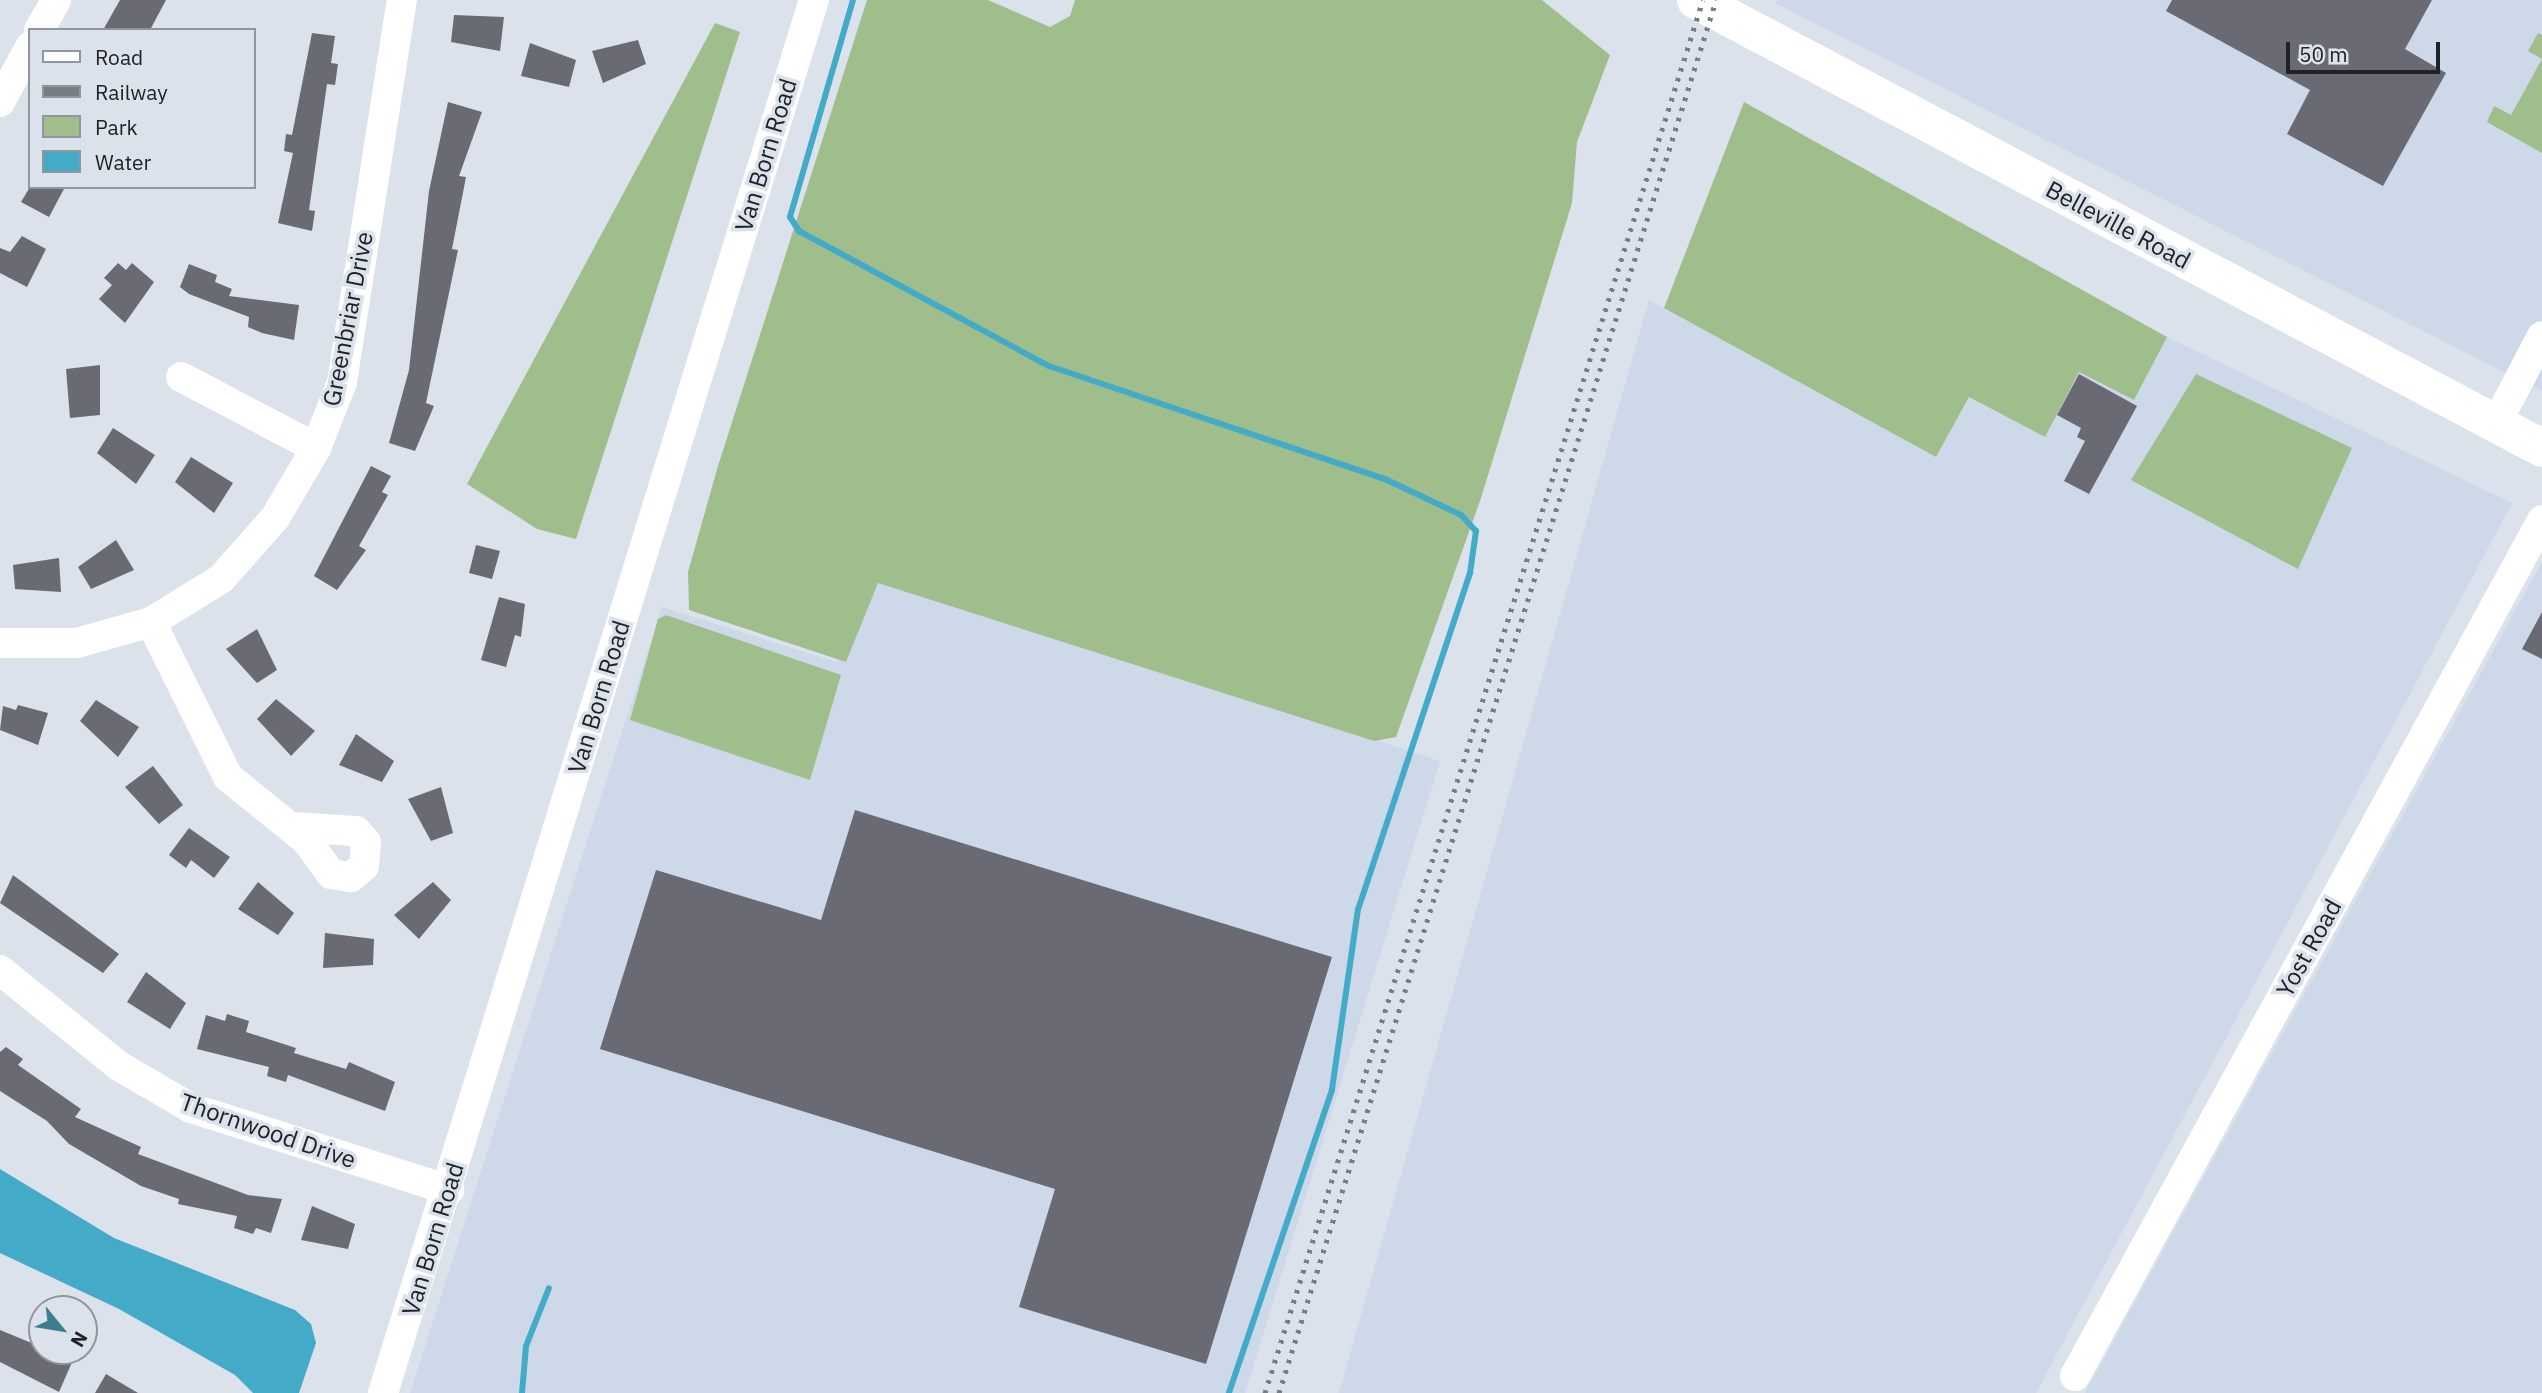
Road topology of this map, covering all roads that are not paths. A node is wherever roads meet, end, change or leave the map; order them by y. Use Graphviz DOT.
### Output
graph roads {
  1 [pos="56,0"];
  2 [pos="402,0"];
  3 [pos="814,0"];
  4 [pos="1696,0"];
  5 [pos="40,28"];
  6 [pos="28,51"];
  7 [pos="0,102"];
  8 [pos="2542,336"];
  9 [pos="181,377"];
  10 [pos="2496,424"];
  11 [pos="2538,437"];
  12 [pos="316,448"];
  13 [pos="2542,520"];
  14 [pos="151,622"];
  15 [pos="0,643"];
  16 [pos="292,827"];
  17 [pos="0,970"];
  18 [pos="449,1190"];
  19 [pos="2075,1376"];
  20 [pos="383,1393"];
  1 -- 5 [label="street"];
  2 -- 12 [label="street, Greenbriar Drive"];
  3 -- 18 [label="street, Van Born Road"];
  4 -- 10 [label="main road, Belleville Road"];
  6 -- 7 [label="street"];
  8 -- 10 [label="street"];
  9 -- 12 [label="street"];
  10 -- 11 [label="main road, Belleville Road"];
  12 -- 14 [label="street, Greenbriar Drive"];
  13 -- 19 [label="street, Yost Road"];
  14 -- 15 [label="street, Greenbriar Drive"];
  14 -- 16 [label="street"];
  17 -- 18 [label="street, Thornwood Drive"];
  18 -- 20 [label="street, Van Born Road"];
}
